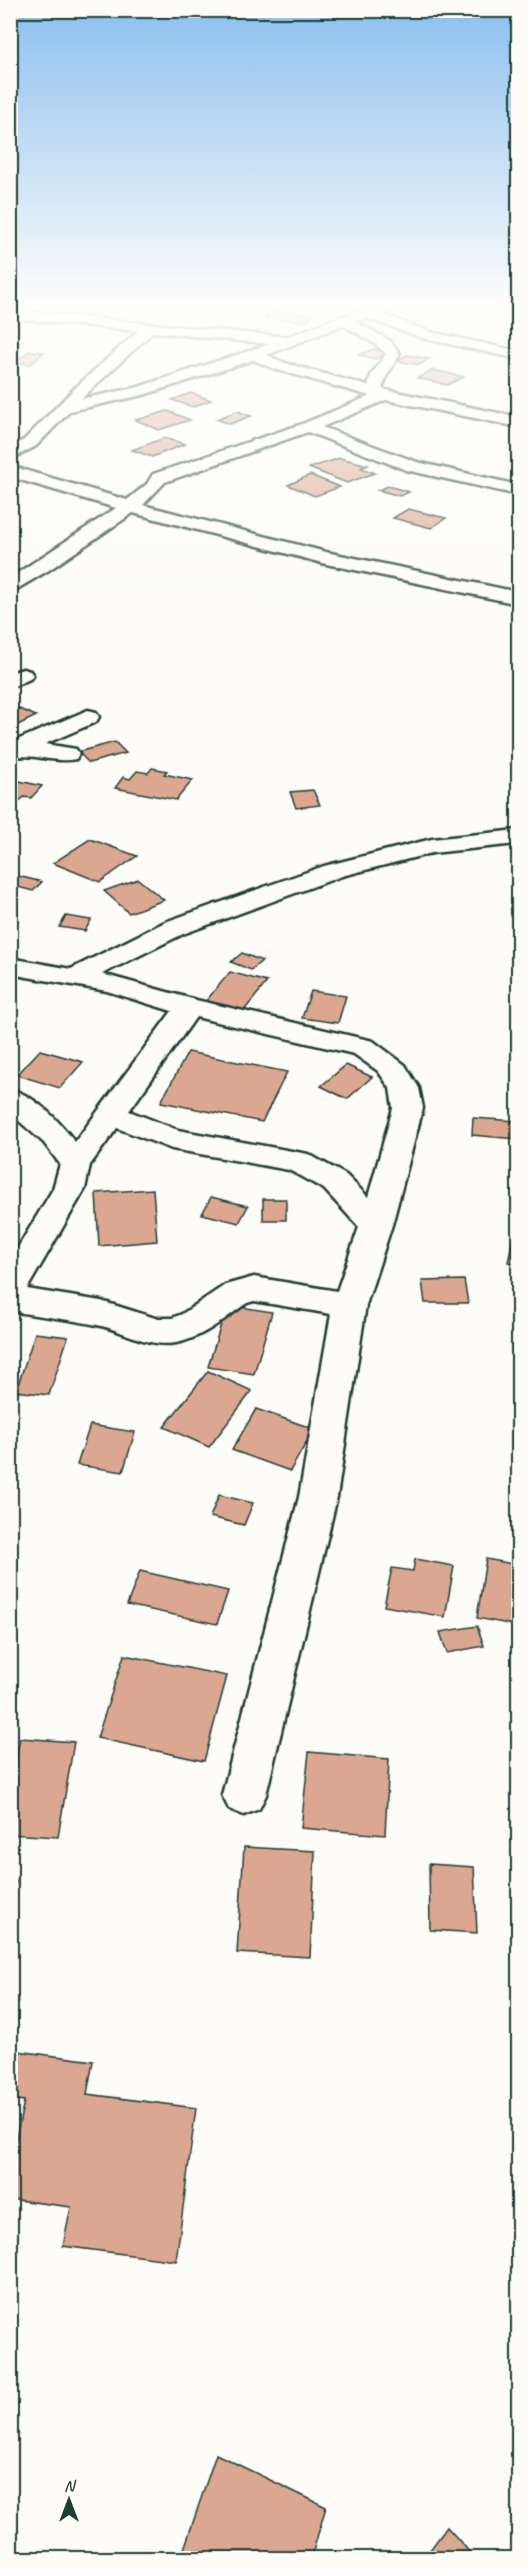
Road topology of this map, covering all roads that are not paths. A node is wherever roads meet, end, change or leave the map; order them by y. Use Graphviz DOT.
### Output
graph roads {
  1 [pos="50,423"];
  2 [pos="317,423"];
  3 [pos="308,427"];
  4 [pos="10,454"];
  5 [pos="10,471"];
  6 [pos="519,490"];
  7 [pos="128,507"];
  8 [pos="10,587"];
  9 [pos="519,598"];
  10 [pos="88,717"];
  11 [pos="12,748"];
  12 [pos="68,754"];
  13 [pos="519,837"];
  14 [pos="10,966"];
  15 [pos="74,978"];
  16 [pos="189,1007"];
  17 [pos="10,1098"];
  18 [pos="111,1115"];
  19 [pos="75,1164"];
  20 [pos="376,1224"];
  21 [pos="10,1290"];
  22 [pos="10,1299"];
  23 [pos="349,1305"];
  24 [pos="244,1796"];
  1 -- 4 [label="street"];
  2 -- 3 [label="street"];
  3 -- 6 [label="street"];
  3 -- 7 [label="street"];
  5 -- 7 [label="street"];
  7 -- 8 [label="street"];
  7 -- 9 [label="street"];
  10 -- 11 [label="street"];
  11 -- 12 [label="street"];
  13 -- 15 [label="street"];
  14 -- 15 [label="street"];
  15 -- 16 [label="street"];
  16 -- 18 [label="street"];
  16 -- 20 [label="street"];
  17 -- 19 [label="street"];
  18 -- 19 [label="street"];
  18 -- 20 [label="street"];
  19 -- 21 [label="street"];
  20 -- 23 [label="street"];
  22 -- 23 [label="street"];
  23 -- 24 [label="street"];
}
